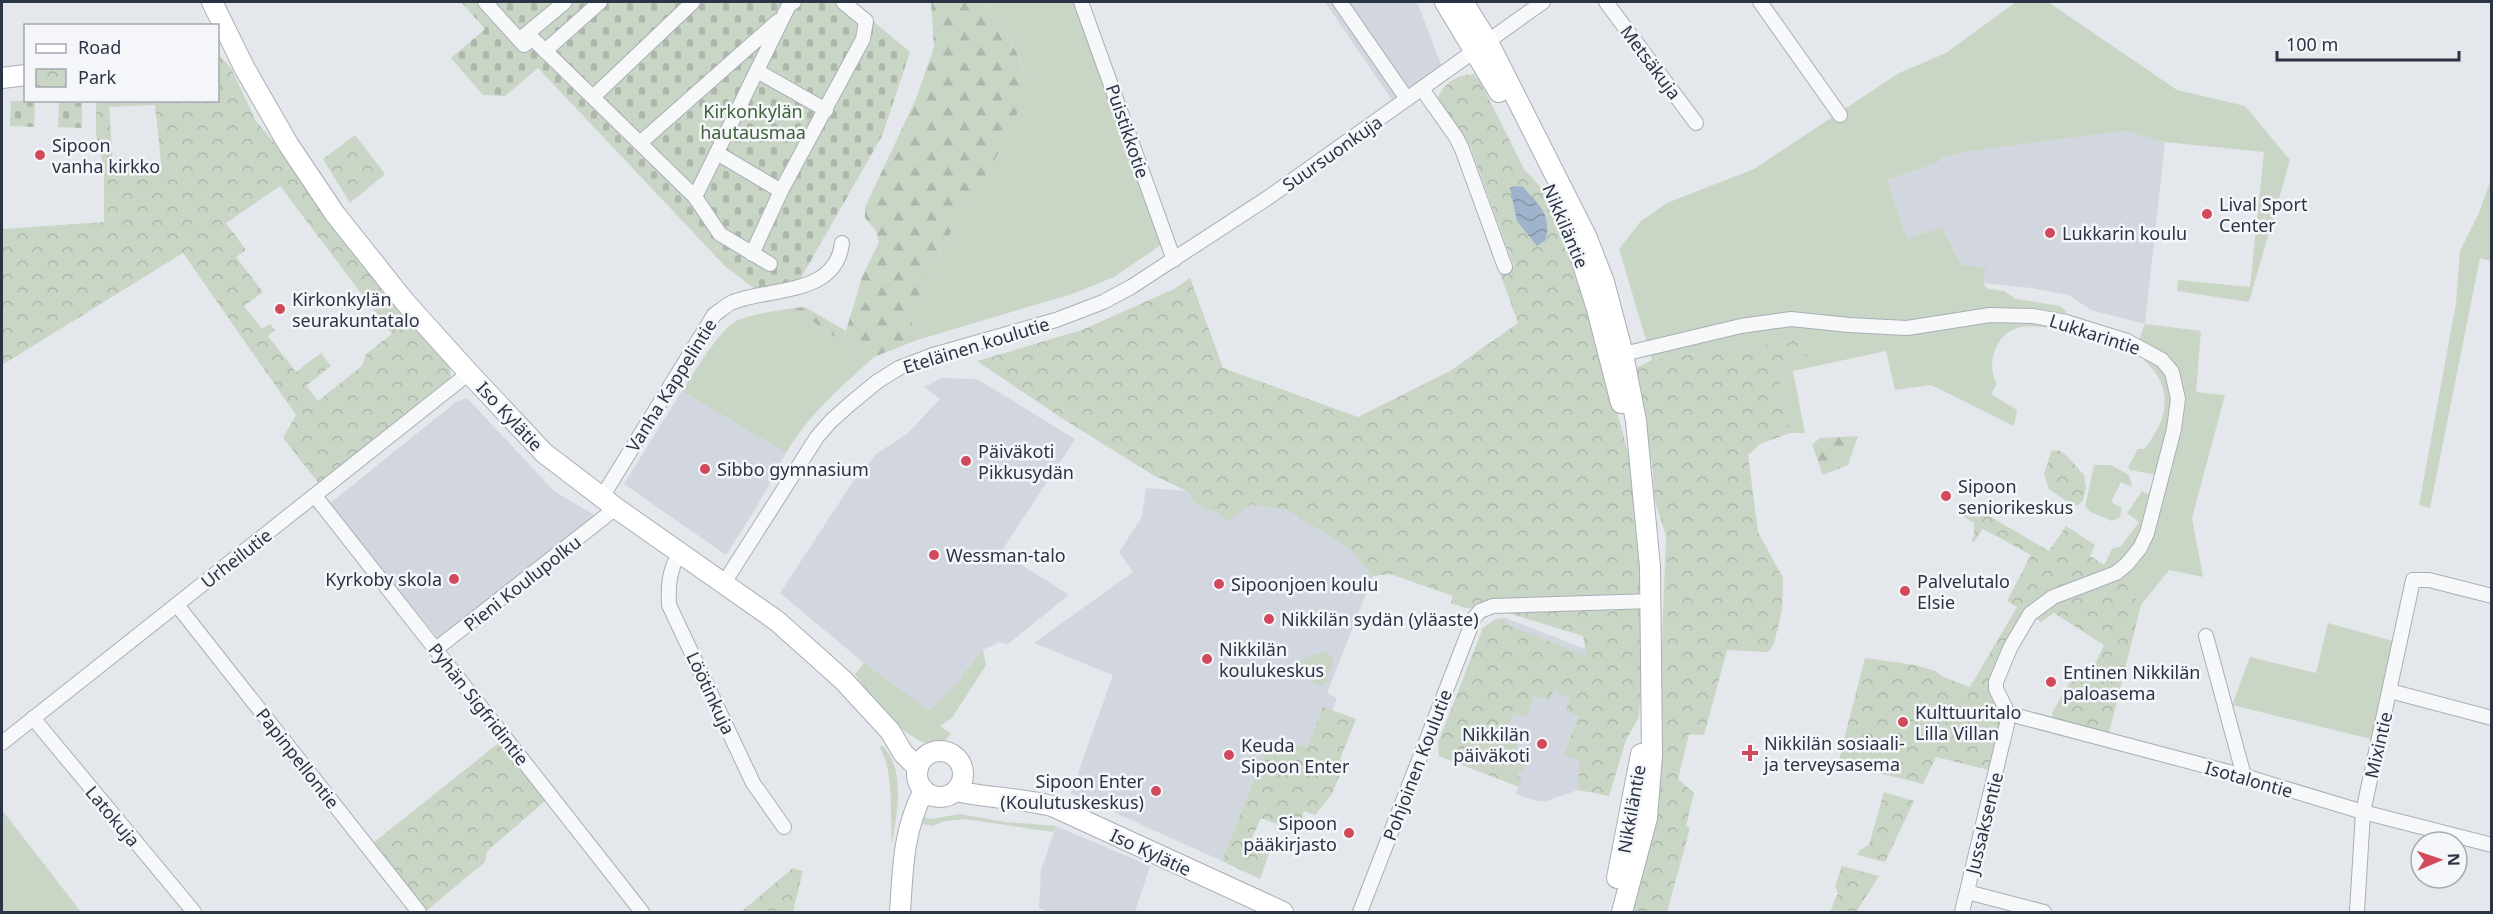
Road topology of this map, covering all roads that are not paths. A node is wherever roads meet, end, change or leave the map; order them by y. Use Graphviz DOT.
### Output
graph roads {
  1 [pos="485,2"];
  2 [pos="565,2"];
  3 [pos="600,2"];
  4 [pos="693,2"];
  5 [pos="794,2"];
  6 [pos="843,2"];
  7 [pos="1081,2"];
  8 [pos="1341,2"];
  9 [pos="1445,2"];
  10 [pos="1463,2"];
  11 [pos="1543,2"];
  12 [pos="1605,2"];
  13 [pos="1760,2"];
  14 [pos="219,11"];
  15 [pos="784,15"];
  16 [pos="524,45"];
  17 [pos="1482,46"];
  18 [pos="545,51"];
  19 [pos="757,71"];
  20 [pos="24,75"];
  21 [pos="2,78"];
  22 [pos="1422,89"];
  23 [pos="593,97"];
  24 [pos="1407,99"];
  25 [pos="826,110"];
  26 [pos="1840,115"];
  27 [pos="1696,123"];
  28 [pos="640,143"];
  29 [pos="717,153"];
  30 [pos="782,191"];
  31 [pos="695,197"];
  32 [pos="842,243"];
  33 [pos="752,254"];
  34 [pos="1174,260"];
  35 [pos="770,264"];
  36 [pos="1505,267"];
  37 [pos="1616,356"];
  38 [pos="469,373"];
  39 [pos="315,496"];
  40 [pos="608,507"];
  41 [pos="680,553"];
  42 [pos="724,583"];
  43 [pos="2492,596"];
  44 [pos="1652,601"];
  45 [pos="2041,604"];
  46 [pos="177,605"];
  47 [pos="2206,636"];
  48 [pos="436,649"];
  49 [pos="2390,691"];
  50 [pos="1651,705"];
  51 [pos="2006,713"];
  52 [pos="33,718"];
  53 [pos="2492,718"];
  54 [pos="890,731"];
  55 [pos="2,742"];
  56 [pos="932,753"];
  57 [pos="918,768"];
  58 [pos="962,770"];
  59 [pos="2244,777"];
  60 [pos="924,790"];
  61 [pos="956,791"];
  62 [pos="1017,798"];
  63 [pos="2363,812"];
  64 [pos="784,827"];
  65 [pos="2492,844"];
  66 [pos="1967,892"];
  67 [pos="1276,911"];
  68 [pos="194,912"];
  69 [pos="419,912"];
  70 [pos="642,912"];
  71 [pos="900,912"];
  72 [pos="1360,912"];
  73 [pos="1609,912"];
  74 [pos="1622,912"];
  75 [pos="1962,912"];
  76 [pos="2044,912"];
  77 [pos="2357,912"];
  1 -- 16 [label="street"];
  2 -- 16 [label="street"];
  3 -- 18 [label="street"];
  4 -- 23 [label="street"];
  5 -- 15 [label="street"];
  6 -- 25 [label="street"];
  7 -- 34 [label="street, Puistikkotie"];
  8 -- 24 [label="street"];
  9 -- 17 [label="street, Nikkiläntie"];
  10 -- 17 [label="street, Nikkiläntie"];
  11 -- 17 [label="street, Suursuonkuja"];
  12 -- 27 [label="street, Metsäkuja"];
  13 -- 26 [label="street"];
  14 -- 38 [label="street, Iso Kylätie"];
  15 -- 19 [label="street"];
  15 -- 28 [label="street"];
  16 -- 18 [label="street"];
  17 -- 22 [label="street, Suursuonkuja"];
  17 -- 37 [label="street, Nikkiläntie"];
  18 -- 23 [label="street"];
  19 -- 25 [label="street"];
  19 -- 29 [label="street"];
  20 -- 21 [label="street"];
  22 -- 24 [label="street, Suursuonkuja"];
  22 -- 36 [label="street"];
  23 -- 28 [label="street"];
  24 -- 34 [label="street, Suursuonkuja"];
  25 -- 30 [label="street"];
  28 -- 31 [label="street"];
  29 -- 30 [label="street"];
  29 -- 31 [label="street"];
  30 -- 33 [label="street"];
  31 -- 33 [label="street"];
  32 -- 40 [label="street, Vanha Kappelintie"];
  33 -- 35 [label="street"];
  34 -- 42 [label="street, Eteläinen koulutie"];
  37 -- 44 [label="street, Nikkiläntie"];
  37 -- 45 [label="street, Lukkarintie"];
  38 -- 39 [label="street, Urheilutie"];
  38 -- 40 [label="street, Iso Kylätie"];
  39 -- 46 [label="street, Urheilutie"];
  39 -- 48 [label="street, Pyhän Sigfridintie"];
  40 -- 41 [label="street, Iso Kylätie"];
  40 -- 48 [label="street, Pieni Koulupolku"];
  41 -- 42 [label="street, Iso Kylätie"];
  41 -- 64 [label="street, Löötinkuja"];
  42 -- 54 [label="street, Iso Kylätie"];
  43 -- 49 [label="street, Mixintie"];
  44 -- 50 [label="street, Nikkiläntie"];
  44 -- 72 [label="street, Pohjoinen Koulutie"];
  45 -- 51 [label="street, Jussaksentie"];
  46 -- 52 [label="street, Urheilutie"];
  46 -- 69 [label="street, Papinpellontie"];
  47 -- 59 [label="street"];
  48 -- 70 [label="street, Pyhän Sigfridintie"];
  49 -- 53 [label="street"];
  49 -- 63 [label="street, Mixintie"];
  50 -- 73 [label="street, Nikkiläntie"];
  50 -- 74 [label="street, Nikkiläntie"];
  51 -- 59 [label="street, Isotalontie"];
  51 -- 66 [label="street, Jussaksentie"];
  52 -- 55 [label="street, Urheilutie"];
  52 -- 68 [label="street, Latokuja"];
  54 -- 56 [label="street, Iso Kylätie"];
  54 -- 57 [label="street, Iso Kylätie"];
  56 -- 57 [label="street"];
  56 -- 58 [label="street"];
  57 -- 60 [label="street"];
  58 -- 61 [label="street"];
  58 -- 62 [label="street, Iso Kylätie"];
  59 -- 63 [label="street, Isotalontie"];
  60 -- 61 [label="street"];
  60 -- 71 [label="street"];
  61 -- 62 [label="street, Iso Kylätie"];
  62 -- 67 [label="street, Iso Kylätie"];
  63 -- 65 [label="street, Isotalontie"];
  63 -- 77 [label="street, Mixintie"];
  66 -- 75 [label="street, Jussaksentie"];
  66 -- 76 [label="street"];
}
